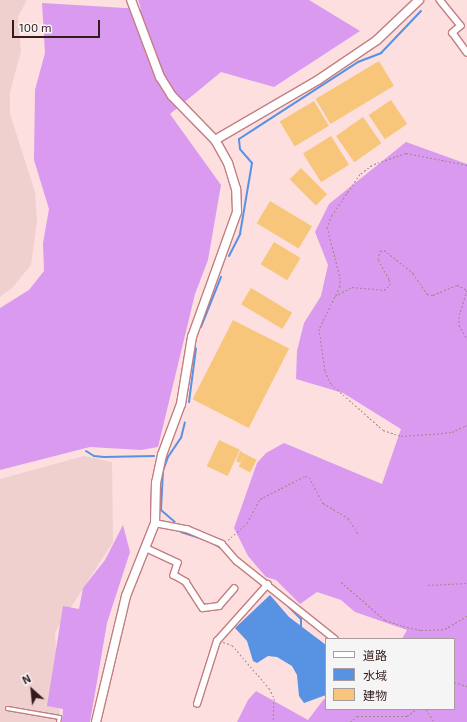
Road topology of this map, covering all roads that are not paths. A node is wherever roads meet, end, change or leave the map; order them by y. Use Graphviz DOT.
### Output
graph roads {
  1 [pos="131,0"];
  2 [pos="440,0"];
  3 [pos="416,1"];
  4 [pos="467,52"];
  5 [pos="215,140"];
  6 [pos="155,523"];
  7 [pos="146,548"];
  8 [pos="268,584"];
  9 [pos="234,589"];
  10 [pos="334,638"];
  11 [pos="197,704"];
  12 [pos="7,708"];
  13 [pos="58,722"];
  14 [pos="96,722"];
  1 -- 5 [label="street"];
  2 -- 4 [label="street"];
  3 -- 5 [label="street"];
  5 -- 6 [label="street"];
  6 -- 7 [label="street"];
  6 -- 8 [label="street"];
  7 -- 9 [label="street"];
  7 -- 14 [label="street"];
  8 -- 10 [label="street"];
  8 -- 11 [label="street"];
  12 -- 13 [label="lane"];
}
